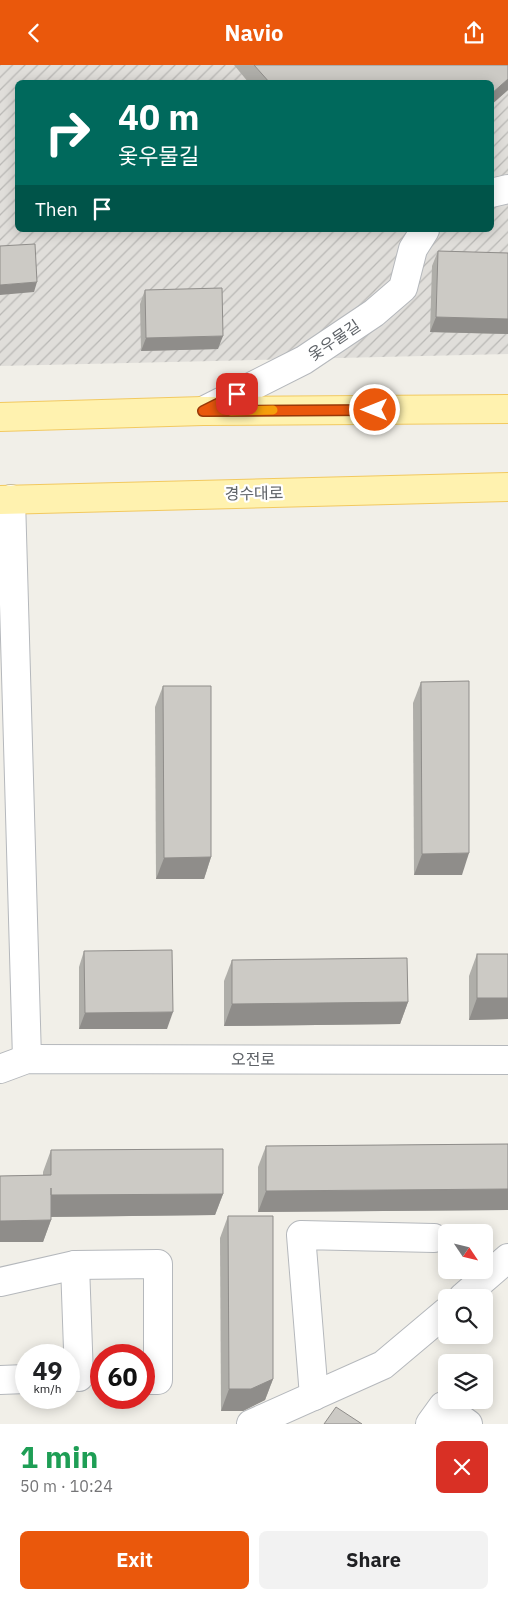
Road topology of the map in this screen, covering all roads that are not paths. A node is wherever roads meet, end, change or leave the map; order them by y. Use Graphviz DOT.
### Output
graph roads {
  1 [pos="508,189"];
  2 [pos="494,192"];
  3 [pos="424,232"];
  4 [pos="508,409"];
  5 [pos="203,411"];
  6 [pos="0,417"];
  7 [pos="508,487"];
  8 [pos="6,500"];
  9 [pos="27,1059"];
  10 [pos="508,1060"];
  11 [pos="0,1069"];
  12 [pos="434,1238"];
  13 [pos="508,1258"];
  14 [pos="75,1265"];
  15 [pos="0,1283"];
  16 [pos="472,1289"];
  17 [pos="438,1319"];
  18 [pos="83,1377"];
  19 [pos="15,1379"];
  20 [pos="0,1380"];
  21 [pos="155,1380"];
  22 [pos="314,1396"];
  23 [pos="251,1424"];
  24 [pos="430,1424"];
  25 [pos="468,1424"];
  1 -- 2 [label="street"];
  3 -- 5 [label="street, 옻우물길"];
  4 -- 5 [label="main road"];
  5 -- 6 [label="main road"];
  7 -- 8 [label="main road, 경수대로"];
  8 -- 9 [label="street"];
  9 -- 10 [label="street, 오전로"];
  9 -- 11 [label="street, 오전로"];
  12 -- 22 [label="street"];
  13 -- 16 [label="street"];
  14 -- 15 [label="street"];
  14 -- 18 [label="street"];
  14 -- 21 [label="street"];
  17 -- 22 [label="street"];
  19 -- 20 [label="street"];
  22 -- 23 [label="street"];
  24 -- 25 [label="street"];
}
